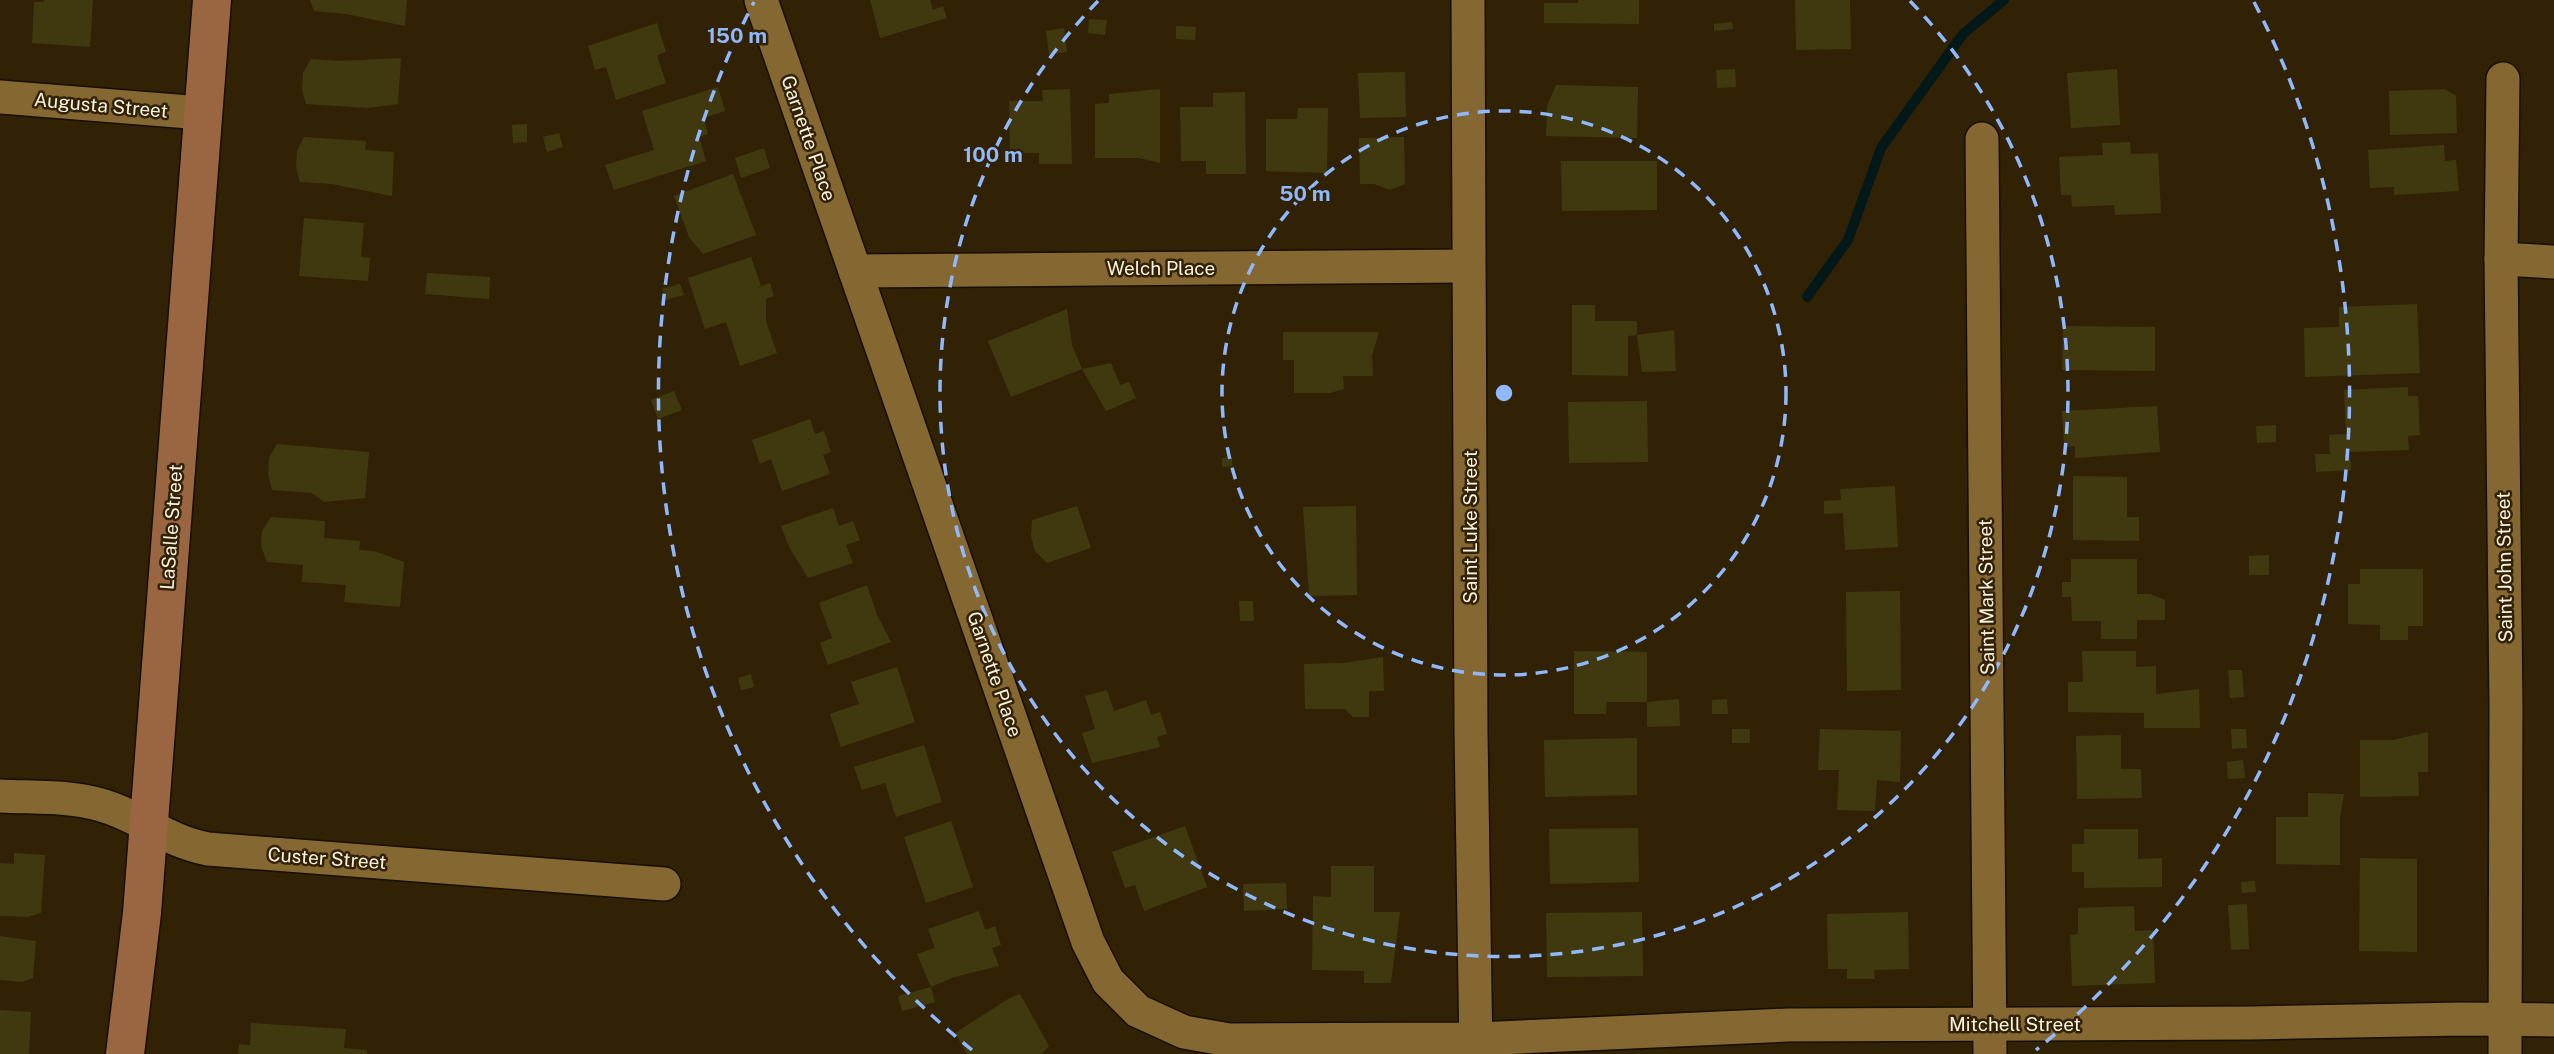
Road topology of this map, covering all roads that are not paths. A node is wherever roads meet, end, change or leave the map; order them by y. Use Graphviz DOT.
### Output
graph roads {
  1 [pos="212,0"];
  2 [pos="761,0"];
  3 [pos="1468,0"];
  4 [pos="2503,79"];
  5 [pos="0,97"];
  6 [pos="202,113"];
  7 [pos="1982,139"];
  8 [pos="2501,259"];
  9 [pos="2554,262"];
  10 [pos="1468,266"];
  11 [pos="855,271"];
  12 [pos="0,796"];
  13 [pos="149,827"];
  14 [pos="663,884"];
  15 [pos="2505,1020"];
  16 [pos="2554,1020"];
  17 [pos="1990,1039"];
  18 [pos="1476,1046"];
  19 [pos="125,1054"];
  20 [pos="2505,1054"];
  1 -- 6 [label="street, LaSalle Street"];
  2 -- 11 [label="street, Garnette Place"];
  3 -- 10 [label="street, Saint Luke Street"];
  4 -- 8 [label="street, Saint John Street"];
  5 -- 6 [label="street, Augusta Street"];
  6 -- 13 [label="street, LaSalle Street"];
  7 -- 17 [label="street, Saint Mark Street"];
  8 -- 9 [label="street"];
  8 -- 15 [label="street, Saint John Street"];
  10 -- 11 [label="street, Welch Place"];
  10 -- 18 [label="street, Saint Luke Street"];
  11 -- 18 [label="street, Garnette Place"];
  12 -- 13 [label="street, Custer Street"];
  13 -- 14 [label="street, Custer Street"];
  13 -- 19 [label="street, LaSalle Street"];
  15 -- 16 [label="street, Mitchell Street"];
  15 -- 17 [label="street, Mitchell Street"];
  15 -- 20 [label="street, Saint John Street"];
  17 -- 18 [label="street, Mitchell Street"];
}
